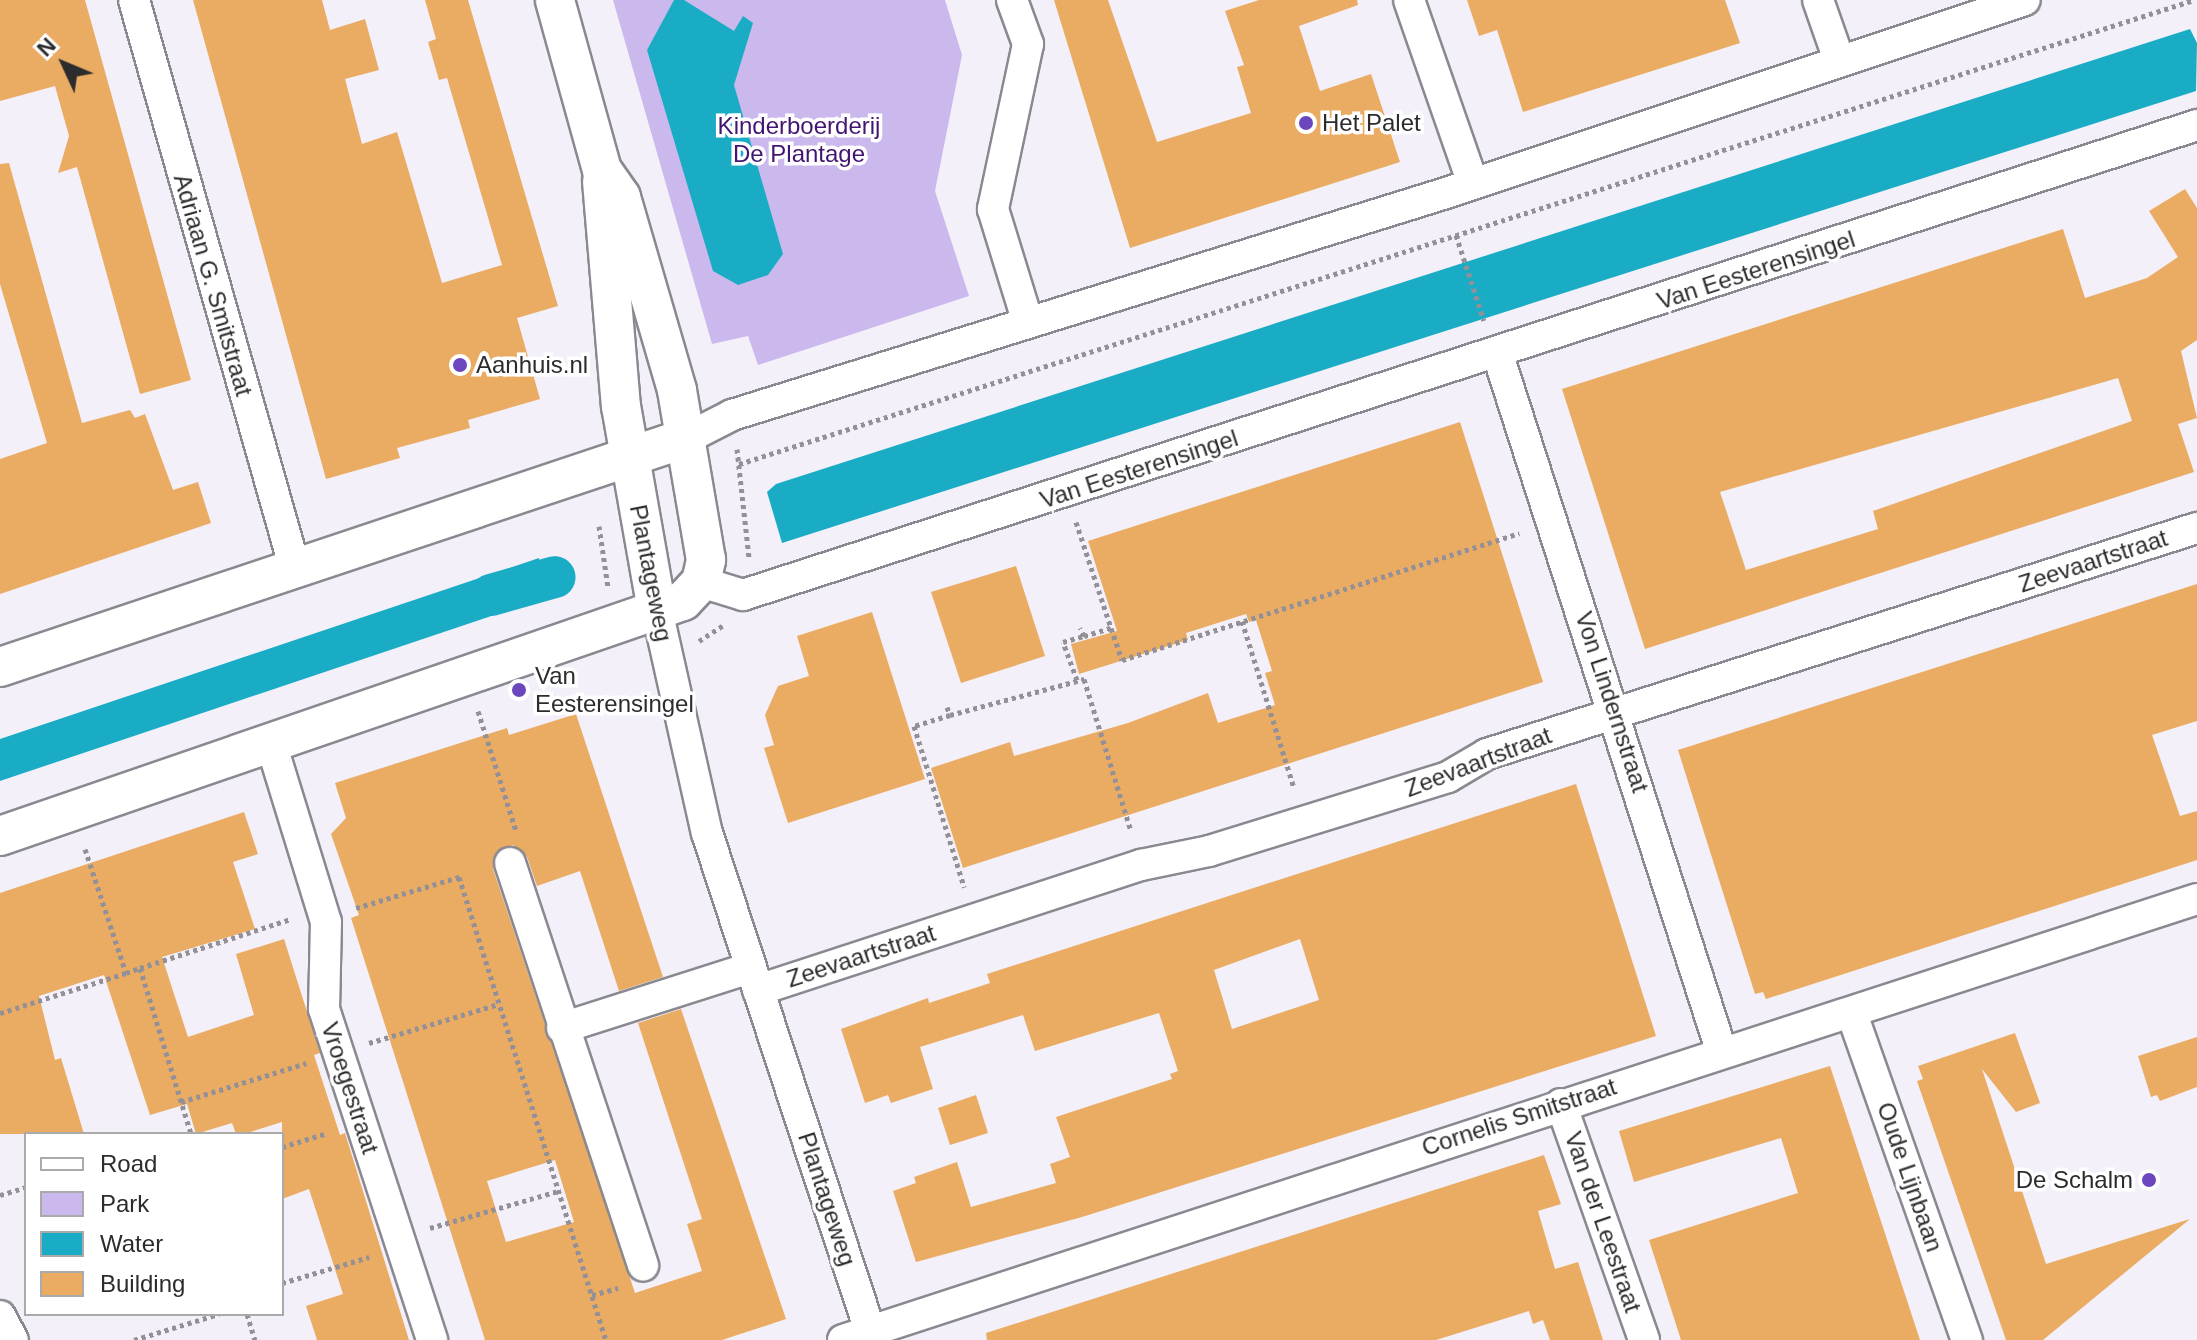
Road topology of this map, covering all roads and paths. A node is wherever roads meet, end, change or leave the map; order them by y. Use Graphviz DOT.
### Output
graph roads {
  1 [pos="134,0"];
  2 [pos="555,0"];
  3 [pos="1012,0"];
  4 [pos="1409,0"];
  5 [pos="1818,0"];
  6 [pos="2025,0"];
  7 [pos="2194,0"];
  8 [pos="1839,60"];
  9 [pos="2197,125"];
  10 [pos="602,170"];
  11 [pos="1472,181"];
  12 [pos="1464,258"];
  13 [pos="1028,323"];
  14 [pos="1485,326"];
  15 [pos="1498,355"];
  16 [pos="689,437"];
  17 [pos="630,458"];
  18 [pos="739,464"];
  19 [pos="1066,493"];
  20 [pos="1553,522"];
  21 [pos="2197,528"];
  22 [pos="295,569"];
  23 [pos="701,582"];
  24 [pos="657,610"];
  25 [pos="1242,621"];
  26 [pos="1080,628"];
  27 [pos="1111,628"];
  28 [pos="1084,636"];
  29 [pos="0,667"];
  30 [pos="466,675"];
  31 [pos="1077,680"];
  32 [pos="947,707"];
  33 [pos="1616,713"];
  34 [pos="950,715"];
  35 [pos="270,740"];
  36 [pos="72,812"];
  37 [pos="1305,821"];
  38 [pos="0,836"];
  39 [pos="510,863"];
  40 [pos="1141,865"];
  41 [pos="2197,899"];
  42 [pos="323,913"];
  43 [pos="974,919"];
  44 [pos="140,968"];
  45 [pos="126,973"];
  46 [pos="754,979"];
  47 [pos="499,1004"];
  48 [pos="0,1013"];
  49 [pos="1852,1014"];
  50 [pos="562,1028"];
  51 [pos="1721,1050"];
  52 [pos="339,1053"];
  53 [pos="181,1102"];
  54 [pos="1561,1104"];
  55 [pos="361,1122"];
  56 [pos="190,1132"];
  57 [pos="284,1146"];
  58 [pos="24,1188"];
  59 [pos="558,1191"];
  60 [pos="0,1195"];
  61 [pos="400,1242"];
  62 [pos="643,1266"];
  63 [pos="284,1282"];
  64 [pos="0,1316"];
  65 [pos="212,1316"];
  66 [pos="248,1316"];
  67 [pos="862,1337"];
  68 [pos="13,1340"];
  69 [pos="134,1340"];
  70 [pos="255,1340"];
  71 [pos="432,1340"];
  72 [pos="606,1340"];
  73 [pos="1644,1340"];
  74 [pos="1967,1340"];
  1 -- 22 [label="street, Adriaan G. Smitstraat"];
  2 -- 10 [label="street, Plantageweg"];
  3 -- 13 [label="street"];
  4 -- 11 [label="street"];
  5 -- 8 [label="street"];
  6 -- 8 [label="street"];
  7 -- 18 [label="path"];
  8 -- 11 [label="street"];
  9 -- 15 [label="street, Van Eesterensingel"];
  10 -- 16 [label="street, Plantageweg"];
  10 -- 17 [label="street, Plantageweg"];
  11 -- 13 [label="street"];
  12 -- 14 [label="path"];
  13 -- 16 [label="street"];
  15 -- 19 [label="street, Van Eesterensingel"];
  15 -- 20 [label="street, Von Lindernstraat"];
  16 -- 17 [label="street"];
  16 -- 23 [label="street, Plantageweg"];
  17 -- 22 [label="street"];
  17 -- 24 [label="street, Plantageweg"];
  19 -- 23 [label="street, Van Eesterensingel"];
  19 -- 27 [label="path"];
  20 -- 25 [label="path"];
  20 -- 33 [label="street, Von Lindernstraat"];
  21 -- 33 [label="street, Zeevaartstraat"];
  22 -- 29 [label="street"];
  23 -- 24 [label="street"];
  24 -- 30 [label="street"];
  24 -- 46 [label="street, Plantageweg"];
  25 -- 27 [label="path"];
  25 -- 37 [label="path"];
  26 -- 28 [label="path"];
  27 -- 28 [label="path"];
  28 -- 31 [label="path"];
  30 -- 35 [label="street"];
  30 -- 39 [label="path"];
  31 -- 34 [label="path"];
  31 -- 40 [label="path"];
  32 -- 34 [label="path"];
  33 -- 37 [label="street, Zeevaartstraat"];
  33 -- 51 [label="street, Von Lindernstraat"];
  34 -- 43 [label="path"];
  35 -- 36 [label="street"];
  35 -- 42 [label="street, Vroegestraat"];
  36 -- 38 [label="street"];
  36 -- 45 [label="path"];
  37 -- 40 [label="street, Zeevaartstraat"];
  39 -- 50 [label="street"];
  40 -- 43 [label="street, Zeevaartstraat"];
  41 -- 49 [label="street, Cornelis Smitstraat"];
  42 -- 44 [label="path"];
  42 -- 47 [label="path"];
  42 -- 52 [label="street, Vroegestraat"];
  43 -- 46 [label="street, Zeevaartstraat"];
  44 -- 45 [label="path"];
  44 -- 53 [label="path"];
  45 -- 48 [label="path"];
  46 -- 50 [label="street"];
  46 -- 67 [label="street, Plantageweg"];
  47 -- 52 [label="path"];
  47 -- 59 [label="path"];
  49 -- 51 [label="street, Cornelis Smitstraat"];
  49 -- 74 [label="street, Oude Lijnbaan"];
  50 -- 62 [label="street"];
  51 -- 54 [label="street, Cornelis Smitstraat"];
  52 -- 53 [label="path"];
  52 -- 55 [label="street, Vroegestraat"];
  53 -- 56 [label="path"];
  54 -- 67 [label="street, Cornelis Smitstraat"];
  54 -- 73 [label="street, Van der Leestraat"];
  55 -- 57 [label="path"];
  55 -- 61 [label="street, Vroegestraat"];
  58 -- 60 [label="path"];
  59 -- 61 [label="path"];
  59 -- 72 [label="path"];
  61 -- 63 [label="path"];
  61 -- 71 [label="street, Vroegestraat"];
  64 -- 68 [label="street"];
  65 -- 69 [label="path"];
  66 -- 70 [label="path"];
}
